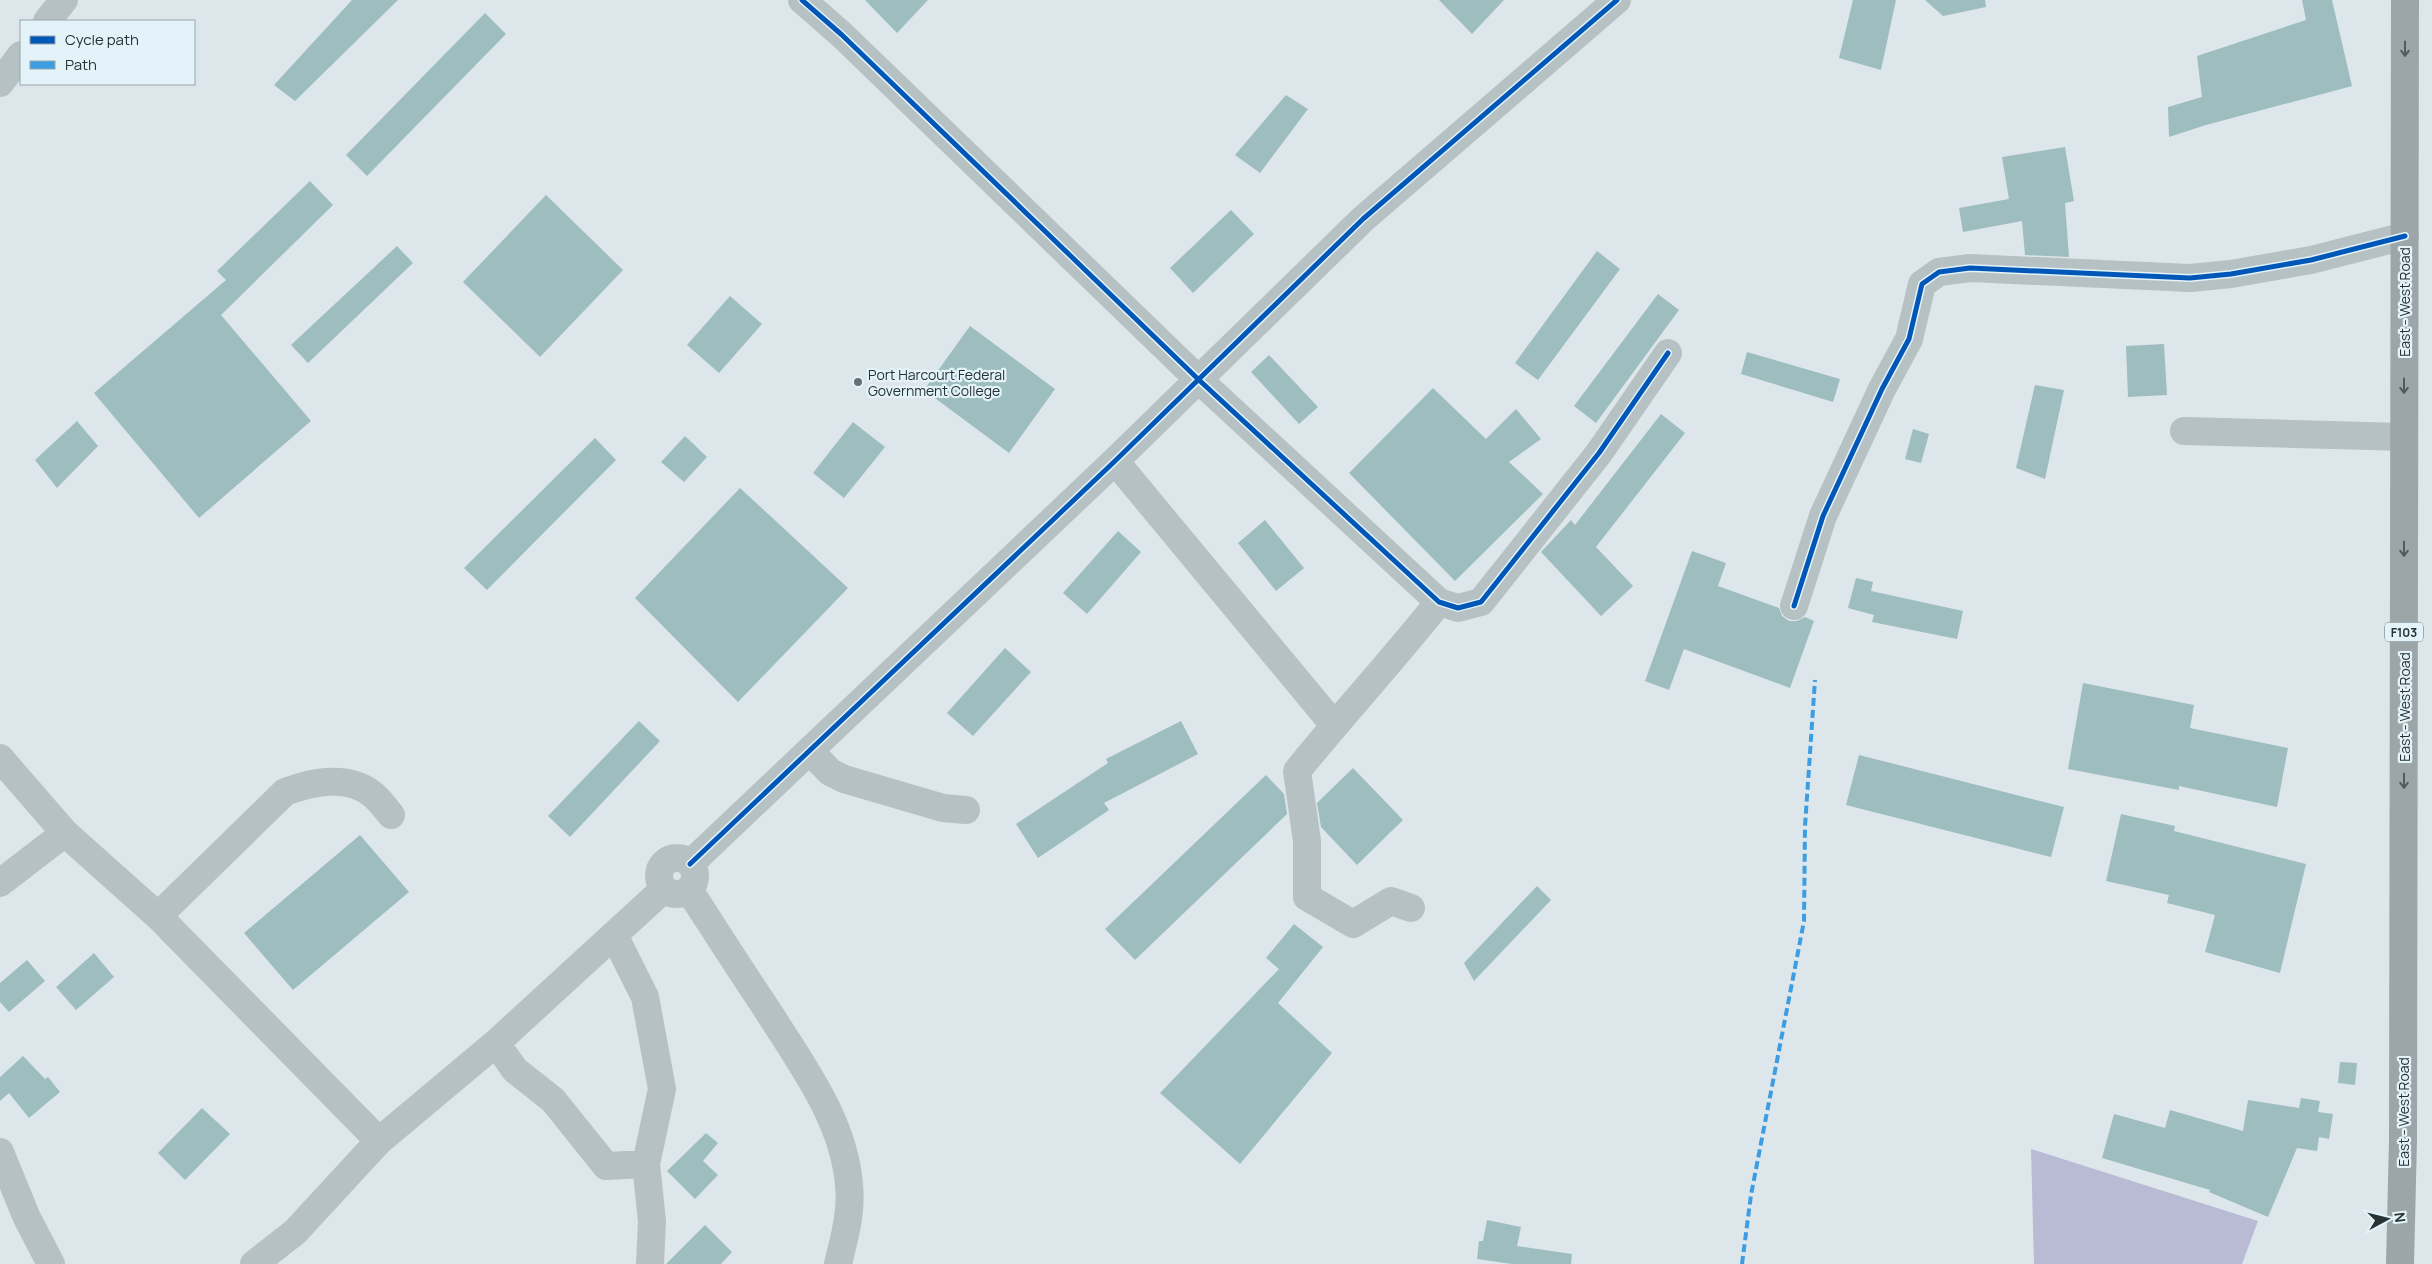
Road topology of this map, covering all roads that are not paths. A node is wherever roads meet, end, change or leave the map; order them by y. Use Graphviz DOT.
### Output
graph roads {
  1 [pos="64,0"];
  2 [pos="802,0"];
  3 [pos="1617,0"];
  4 [pos="2405,0"];
  5 [pos="49,20"];
  6 [pos="20,56"];
  7 [pos="0,83"];
  8 [pos="2405,236"];
  9 [pos="1668,353"];
  10 [pos="1199,380"];
  11 [pos="2184,431"];
  12 [pos="2404,437"];
  13 [pos="1116,461"];
  14 [pos="1439,602"];
  15 [pos="1794,606"];
  16 [pos="1334,725"];
  17 [pos="810,751"];
  18 [pos="0,758"];
  19 [pos="966,810"];
  20 [pos="390,815"];
  21 [pos="65,833"];
  22 [pos="681,881"];
  23 [pos="0,883"];
  24 [pos="1411,908"];
  25 [pos="158,916"];
  26 [pos="614,935"];
  27 [pos="496,1043"];
  28 [pos="379,1141"];
  29 [pos="0,1152"];
  30 [pos="646,1164"];
  31 [pos="51,1264"];
  32 [pos="254,1264"];
  33 [pos="650,1264"];
  34 [pos="838,1264"];
  35 [pos="2400,1264"];
  1 -- 5 [label="street"];
  2 -- 10 [label="street"];
  3 -- 10 [label="street"];
  4 -- 8 [label="main road, East - West Road / F103, one-way"];
  6 -- 7 [label="street"];
  8 -- 12 [label="main road, East - West Road / F103, one-way"];
  8 -- 15 [label="street"];
  9 -- 14 [label="street"];
  10 -- 13 [label="street"];
  10 -- 14 [label="street"];
  11 -- 12 [label="street"];
  12 -- 35 [label="main road, East - West Road / F103, one-way"];
  13 -- 16 [label="street"];
  13 -- 17 [label="street"];
  14 -- 16 [label="street"];
  16 -- 24 [label="street"];
  17 -- 19 [label="street"];
  17 -- 22 [label="street"];
  18 -- 21 [label="street"];
  20 -- 25 [label="street"];
  21 -- 23 [label="street"];
  21 -- 25 [label="street"];
  22 -- 26 [label="street"];
  22 -- 34 [label="street"];
  25 -- 28 [label="street"];
  26 -- 27 [label="street"];
  26 -- 30 [label="street"];
  27 -- 28 [label="street"];
  27 -- 30 [label="street"];
  28 -- 32 [label="street"];
  29 -- 31 [label="street"];
  30 -- 33 [label="street"];
}
